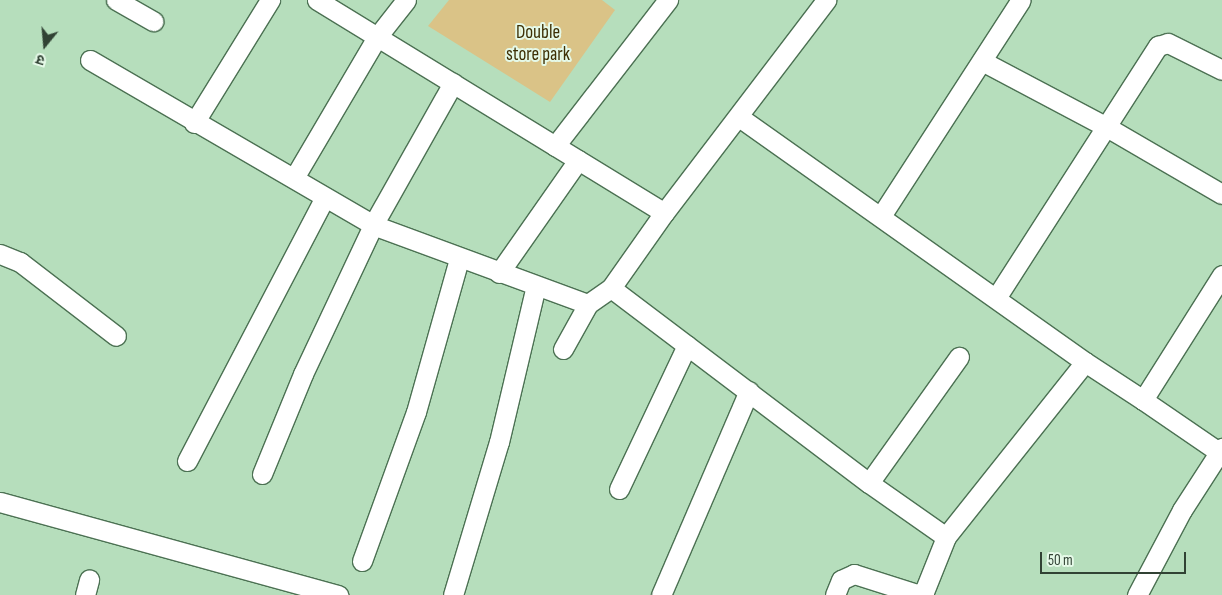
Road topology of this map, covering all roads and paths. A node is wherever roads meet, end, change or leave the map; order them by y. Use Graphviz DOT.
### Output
graph roads {
  1 [pos="116,0"];
  2 [pos="270,0"];
  3 [pos="317,0"];
  4 [pos="406,0"];
  5 [pos="826,0"];
  6 [pos="1021,0"];
  7 [pos="662,2"];
  8 [pos="153,21"];
  9 [pos="377,37"];
  10 [pos="90,60"];
  11 [pos="982,61"];
  12 [pos="1222,70"];
  13 [pos="453,83"];
  14 [pos="739,117"];
  15 [pos="194,124"];
  16 [pos="1105,126"];
  17 [pos="554,146"];
  18 [pos="578,160"];
  19 [pos="294,178"];
  20 [pos="1222,194"];
  21 [pos="324,199"];
  22 [pos="664,213"];
  23 [pos="881,216"];
  24 [pos="373,225"];
  25 [pos="0,254"];
  26 [pos="459,259"];
  27 [pos="499,273"];
  28 [pos="1222,275"];
  29 [pos="536,286"];
  30 [pos="611,288"];
  31 [pos="996,298"];
  32 [pos="588,304"];
  33 [pos="116,336"];
  34 [pos="688,345"];
  35 [pos="563,349"];
  36 [pos="959,357"];
  37 [pos="1085,362"];
  38 [pos="749,392"];
  39 [pos="1144,400"];
  40 [pos="1221,450"];
  41 [pos="187,460"];
  42 [pos="262,474"];
  43 [pos="869,483"];
  44 [pos="619,489"];
  45 [pos="0,502"];
  46 [pos="946,537"];
  47 [pos="362,561"];
  48 [pos="338,595"];
  49 [pos="453,595"];
  50 [pos="661,595"];
  51 [pos="835,595"];
  52 [pos="1137,595"];
  1 -- 8 [label="street"];
  2 -- 15 [label="street"];
  3 -- 9 [label="street"];
  4 -- 9 [label="street"];
  5 -- 14 [label="street"];
  6 -- 11 [label="street"];
  7 -- 17 [label="street"];
  9 -- 13 [label="street"];
  9 -- 19 [label="street"];
  10 -- 15 [label="street"];
  11 -- 16 [label="street"];
  11 -- 23 [label="street"];
  12 -- 16 [label="street"];
  13 -- 17 [label="street"];
  13 -- 24 [label="street"];
  14 -- 22 [label="street"];
  14 -- 23 [label="street"];
  15 -- 19 [label="street"];
  16 -- 20 [label="street"];
  16 -- 31 [label="street"];
  17 -- 18 [label="street"];
  18 -- 22 [label="street"];
  18 -- 27 [label="street"];
  19 -- 21 [label="street"];
  21 -- 24 [label="street"];
  21 -- 41 [label="street"];
  22 -- 30 [label="street"];
  23 -- 31 [label="street"];
  24 -- 26 [label="street"];
  24 -- 42 [label="street"];
  25 -- 33 [label="street"];
  26 -- 27 [label="street"];
  26 -- 47 [label="street"];
  27 -- 29 [label="street"];
  28 -- 39 [label="street"];
  29 -- 32 [label="street"];
  29 -- 49 [label="street"];
  30 -- 32 [label="street"];
  30 -- 34 [label="street"];
  31 -- 37 [label="street"];
  32 -- 35 [label="street"];
  34 -- 38 [label="street"];
  34 -- 44 [label="street"];
  36 -- 43 [label="street"];
  37 -- 39 [label="street"];
  37 -- 46 [label="street"];
  38 -- 43 [label="street"];
  38 -- 50 [label="street"];
  39 -- 40 [label="street"];
  40 -- 52 [label="street"];
  43 -- 46 [label="street"];
  45 -- 48 [label="street"];
  46 -- 51 [label="street"];
}
